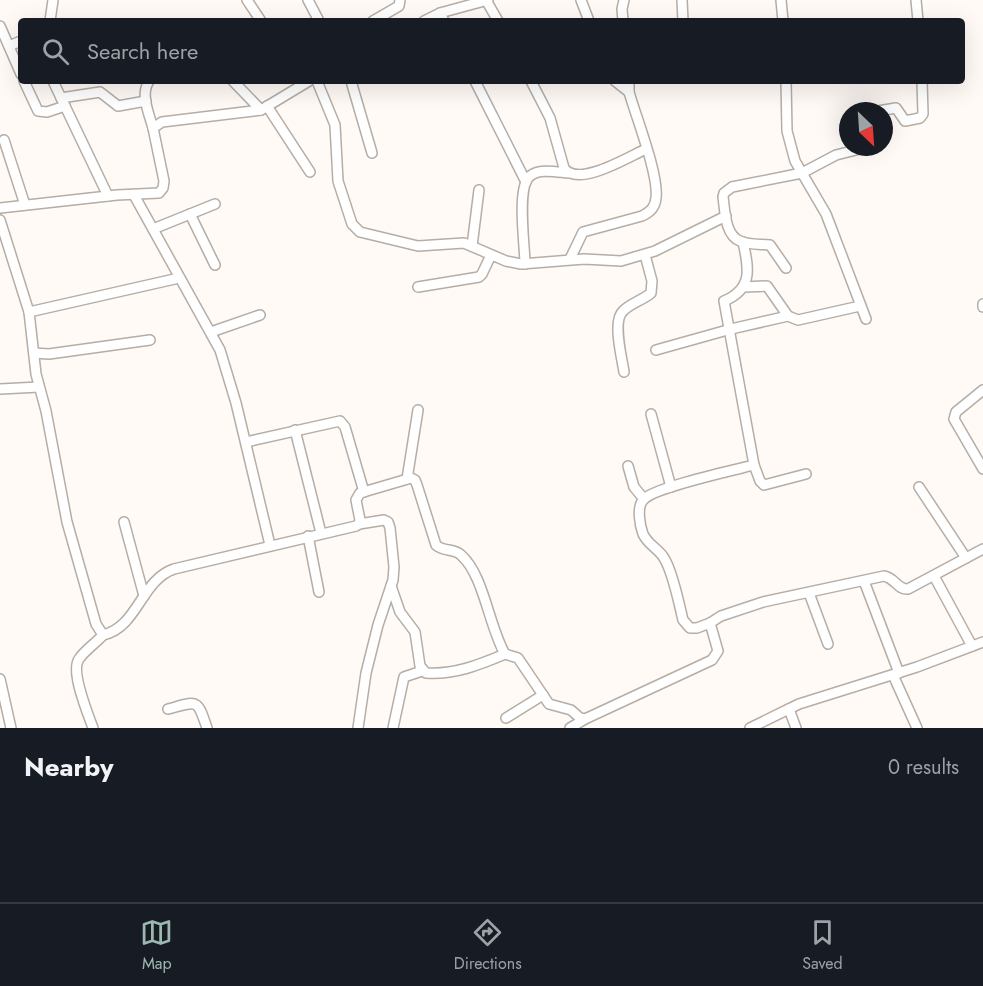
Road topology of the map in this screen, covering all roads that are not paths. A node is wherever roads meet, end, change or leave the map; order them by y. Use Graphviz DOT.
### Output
graph roads {
  1 [pos="53,0"];
  2 [pos="308,0"];
  3 [pos="400,0"];
  4 [pos="487,0"];
  5 [pos="581,0"];
  6 [pos="624,0"];
  7 [pos="682,0"];
  8 [pos="781,0"];
  9 [pos="916,0"];
  10 [pos="248,1"];
  11 [pos="442,17"];
  12 [pos="50,18"];
  13 [pos="260,18"];
  14 [pos="317,18"];
  15 [pos="380,18"];
  16 [pos="496,18"];
  17 [pos="588,18"];
  18 [pos="623,18"];
  19 [pos="683,18"];
  20 [pos="783,18"];
  21 [pos="918,18"];
  22 [pos="0,26"];
  23 [pos="18,42"];
  24 [pos="9,46"];
  25 [pos="18,67"];
  26 [pos="25,84"];
  27 [pos="54,84"];
  28 [pos="148,84"];
  29 [pos="236,84"];
  30 [pos="318,84"];
  31 [pos="352,84"];
  32 [pos="476,84"];
  33 [pos="533,84"];
  34 [pos="619,84"];
  35 [pos="628,84"];
  36 [pos="786,84"];
  37 [pos="922,84"];
  38 [pos="292,85"];
  39 [pos="629,92"];
  40 [pos="146,101"];
  41 [pos="63,102"];
  42 [pos="264,108"];
  43 [pos="893,108"];
  44 [pos="153,128"];
  45 [pos="4,140"];
  46 [pos="646,149"];
  47 [pos="372,153"];
  48 [pos="839,154"];
  49 [pos="310,172"];
  50 [pos="568,173"];
  51 [pos="802,173"];
  52 [pos="525,182"];
  53 [pos="479,190"];
  54 [pos="134,195"];
  55 [pos="108,196"];
  56 [pos="215,204"];
  57 [pos="25,205"];
  58 [pos="0,208"];
  59 [pos="190,214"];
  60 [pos="726,216"];
  61 [pos="0,220"];
  62 [pos="153,229"];
  63 [pos="743,242"];
  64 [pos="472,246"];
  65 [pos="491,255"];
  66 [pos="645,255"];
  67 [pos="570,259"];
  68 [pos="525,264"];
  69 [pos="215,265"];
  70 [pos="786,268"];
  71 [pos="179,278"];
  72 [pos="418,287"];
  73 [pos="743,287"];
  74 [pos="861,306"];
  75 [pos="28,312"];
  76 [pos="260,315"];
  77 [pos="788,316"];
  78 [pos="866,319"];
  79 [pos="730,330"];
  80 [pos="211,332"];
  81 [pos="150,340"];
  82 [pos="656,350"];
  83 [pos="34,353"];
  84 [pos="624,372"];
  85 [pos="39,387"];
  86 [pos="0,389"];
  87 [pos="983,390"];
  88 [pos="418,410"];
  89 [pos="651,414"];
  90 [pos="295,430"];
  91 [pos="246,442"];
  92 [pos="754,465"];
  93 [pos="628,466"];
  94 [pos="983,469"];
  95 [pos="806,474"];
  96 [pos="407,479"];
  97 [pos="671,488"];
  98 [pos="919,488"];
  99 [pos="364,492"];
  100 [pos="644,499"];
  101 [pos="124,522"];
  102 [pos="359,524"];
  103 [pos="321,533"];
  104 [pos="308,536"];
  105 [pos="270,545"];
  106 [pos="983,549"];
  107 [pos="966,558"];
  108 [pos="934,576"];
  109 [pos="864,581"];
  110 [pos="391,586"];
  111 [pos="319,592"];
  112 [pos="809,592"];
  113 [pos="144,596"];
  114 [pos="710,623"];
  115 [pos="103,635"];
  116 [pos="983,642"];
  117 [pos="828,644"];
  118 [pos="972,646"];
  119 [pos="509,655"];
  120 [pos="422,671"];
  121 [pos="896,674"];
  122 [pos="0,679"];
  123 [pos="543,695"];
  124 [pos="168,709"];
  125 [pos="789,709"];
  126 [pos="506,718"];
  127 [pos="585,720"];
  128 [pos="11,728"];
  129 [pos="93,728"];
  130 [pos="207,728"];
  131 [pos="358,728"];
  132 [pos="393,728"];
  133 [pos="570,728"];
  134 [pos="750,728"];
  135 [pos="796,728"];
  136 [pos="917,728"];
  1 -- 12 [label="street"];
  2 -- 14 [label="street"];
  3 -- 15 [label="street"];
  4 -- 11 [label="street"];
  4 -- 16 [label="street"];
  5 -- 17 [label="street"];
  6 -- 18 [label="street"];
  7 -- 19 [label="street"];
  8 -- 20 [label="street"];
  9 -- 21 [label="street"];
  10 -- 13 [label="street"];
  22 -- 24 [label="street"];
  23 -- 24 [label="street"];
  24 -- 25 [label="street"];
  26 -- 41 [label="street"];
  27 -- 41 [label="street"];
  28 -- 40 [label="street"];
  29 -- 42 [label="street"];
  30 -- 64 [label="street"];
  31 -- 47 [label="street"];
  32 -- 52 [label="street"];
  33 -- 50 [label="street"];
  34 -- 39 [label="street"];
  35 -- 39 [label="street"];
  36 -- 51 [label="street"];
  37 -- 43 [label="street"];
  38 -- 42 [label="street"];
  39 -- 46 [label="street"];
  40 -- 41 [label="street"];
  40 -- 44 [label="street"];
  41 -- 55 [label="street"];
  42 -- 44 [label="street"];
  42 -- 49 [label="street"];
  44 -- 54 [label="street"];
  45 -- 57 [label="street"];
  46 -- 50 [label="street"];
  46 -- 67 [label="street"];
  48 -- 51 [label="street"];
  50 -- 52 [label="street"];
  51 -- 60 [label="street"];
  51 -- 74 [label="street"];
  52 -- 68 [label="street"];
  53 -- 64 [label="street"];
  54 -- 55 [label="street"];
  54 -- 62 [label="street"];
  55 -- 57 [label="street"];
  56 -- 59 [label="street"];
  57 -- 58 [label="street"];
  59 -- 62 [label="street"];
  59 -- 69 [label="street"];
  60 -- 63 [label="street"];
  60 -- 66 [label="street"];
  61 -- 75 [label="street"];
  62 -- 71 [label="street"];
  63 -- 70 [label="street"];
  63 -- 73 [label="street"];
  64 -- 65 [label="street"];
  65 -- 68 [label="street"];
  65 -- 72 [label="street"];
  66 -- 67 [label="street"];
  66 -- 84 [label="street"];
  67 -- 68 [label="street"];
  71 -- 75 [label="street"];
  71 -- 80 [label="street"];
  73 -- 77 [label="street"];
  73 -- 79 [label="street"];
  74 -- 77 [label="street"];
  74 -- 78 [label="street"];
  75 -- 83 [label="street"];
  76 -- 80 [label="street"];
  77 -- 79 [label="street"];
  79 -- 82 [label="street"];
  79 -- 92 [label="street"];
  80 -- 91 [label="street"];
  81 -- 83 [label="street"];
  83 -- 85 [label="street"];
  85 -- 86 [label="street"];
  85 -- 115 [label="street"];
  87 -- 94 [label="street"];
  88 -- 96 [label="street"];
  89 -- 97 [label="street"];
  90 -- 91 [label="street"];
  90 -- 99 [label="street"];
  90 -- 103 [label="street"];
  91 -- 105 [label="street"];
  92 -- 95 [label="street"];
  92 -- 97 [label="street"];
  93 -- 100 [label="street"];
  96 -- 99 [label="street"];
  96 -- 119 [label="street"];
  97 -- 100 [label="street"];
  98 -- 107 [label="street"];
  99 -- 102 [label="street"];
  100 -- 114 [label="street"];
  101 -- 113 [label="street"];
  102 -- 103 [label="street"];
  102 -- 110 [label="street"];
  103 -- 104 [label="street"];
  104 -- 105 [label="street"];
  104 -- 111 [label="street"];
  105 -- 113 [label="street"];
  106 -- 107 [label="street"];
  107 -- 108 [label="street"];
  108 -- 109 [label="street"];
  108 -- 118 [label="street"];
  109 -- 112 [label="street"];
  109 -- 121 [label="street"];
  110 -- 120 [label="street"];
  110 -- 131 [label="street"];
  112 -- 114 [label="street"];
  112 -- 117 [label="street"];
  113 -- 115 [label="street"];
  114 -- 127 [label="street"];
  115 -- 129 [label="street"];
  116 -- 118 [label="street"];
  118 -- 121 [label="street"];
  119 -- 120 [label="street"];
  119 -- 123 [label="street"];
  120 -- 132 [label="street"];
  121 -- 125 [label="street"];
  121 -- 136 [label="street"];
  122 -- 128 [label="street"];
  123 -- 126 [label="street"];
  123 -- 127 [label="street"];
  124 -- 130 [label="street"];
  125 -- 134 [label="street"];
  125 -- 135 [label="street"];
  127 -- 133 [label="street"];
}
